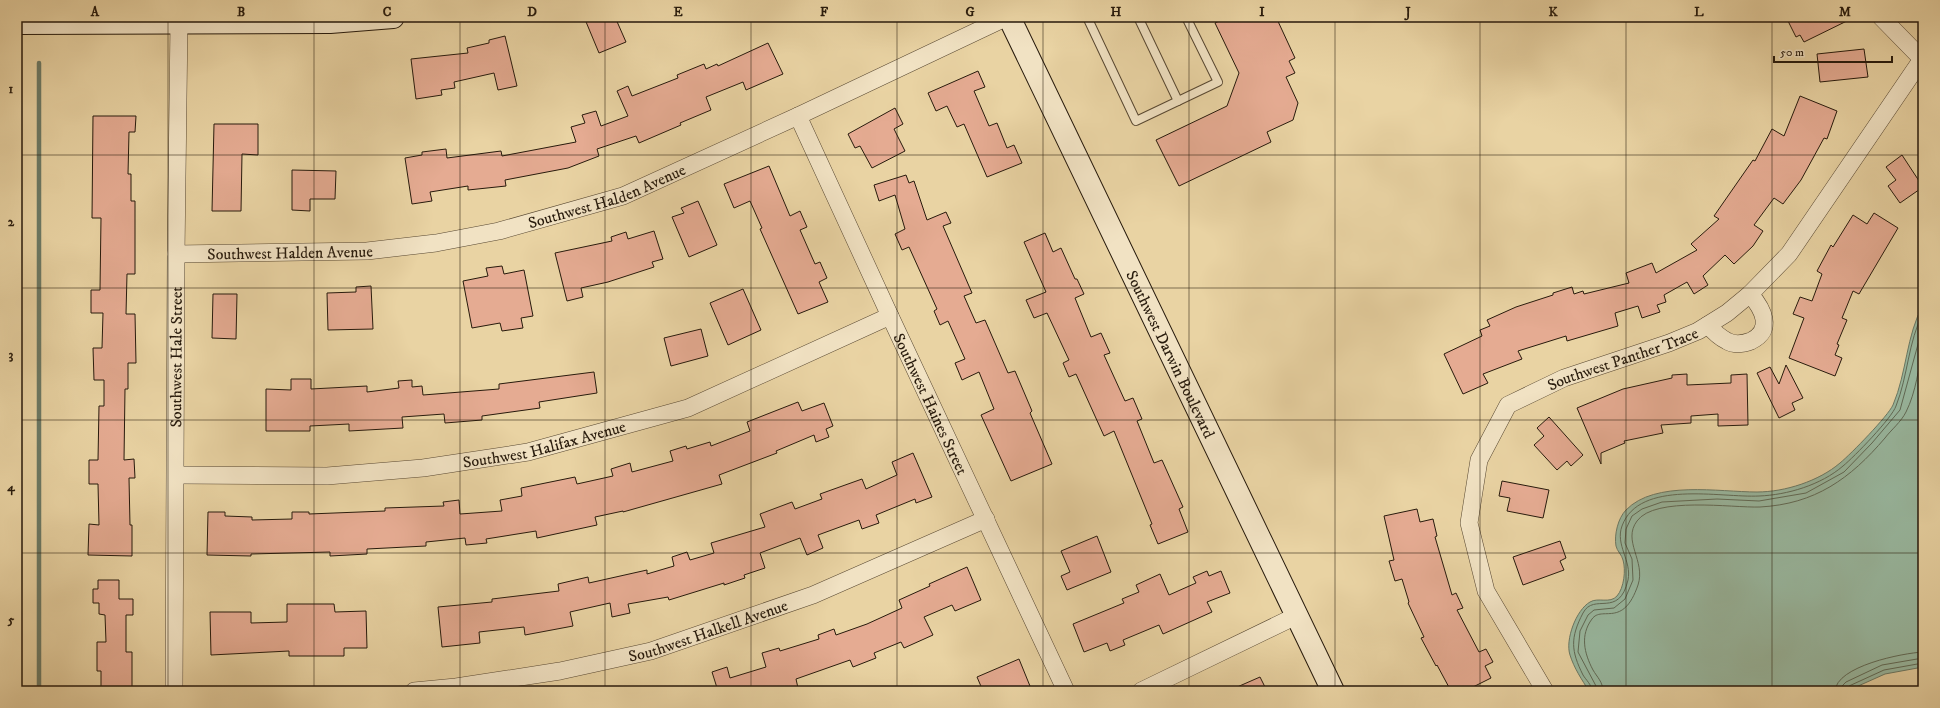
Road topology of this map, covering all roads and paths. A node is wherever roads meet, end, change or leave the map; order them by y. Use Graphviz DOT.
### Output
graph roads {
  1 [pos="394,17"];
  2 [pos="1008,17"];
  3 [pos="1087,17"];
  4 [pos="1138,17"];
  5 [pos="1186,17"];
  6 [pos="1881,17"];
  7 [pos="179,20"];
  8 [pos="17,23"];
  9 [pos="1922,60"];
  10 [pos="1178,101"];
  11 [pos="798,116"];
  12 [pos="176,254"];
  13 [pos="1750,294"];
  14 [pos="890,316"];
  15 [pos="1708,325"];
  16 [pos="176,475"];
  17 [pos="986,519"];
  18 [pos="1298,615"];
  19 [pos="174,691"];
  20 [pos="414,691"];
  21 [pos="1066,691"];
  22 [pos="1142,691"];
  23 [pos="1333,691"];
  24 [pos="1545,691"];
  1 -- 7 [label="street"];
  2 -- 11 [label="street, Southwest Halden Avenue"];
  2 -- 18 [label="street, Southwest Darwin Boulevard"];
  3 -- 10 [label="lane"];
  4 -- 10 [label="lane"];
  5 -- 10 [label="lane"];
  6 -- 9 [label="street"];
  7 -- 8 [label="street"];
  7 -- 12 [label="street, Southwest Hale Street"];
  9 -- 13 [label="street, Southwest Panther Trace"];
  11 -- 12 [label="street, Southwest Halden Avenue"];
  11 -- 14 [label="street, Southwest Haines Street"];
  12 -- 16 [label="street, Southwest Hale Street"];
  13 -- 15 [label="street, Southwest Panther Trace"];
  13 -- 15 [label="street"];
  14 -- 16 [label="street, Southwest Halifax Avenue"];
  14 -- 17 [label="street, Southwest Haines Street"];
  15 -- 24 [label="street, Southwest Panther Trace"];
  16 -- 19 [label="street, Southwest Hale Street"];
  17 -- 20 [label="street, Southwest Halkell Avenue"];
  17 -- 21 [label="street, Southwest Haines Street"];
  18 -- 22 [label="street"];
  18 -- 23 [label="street, Southwest Darwin Boulevard"];
}
